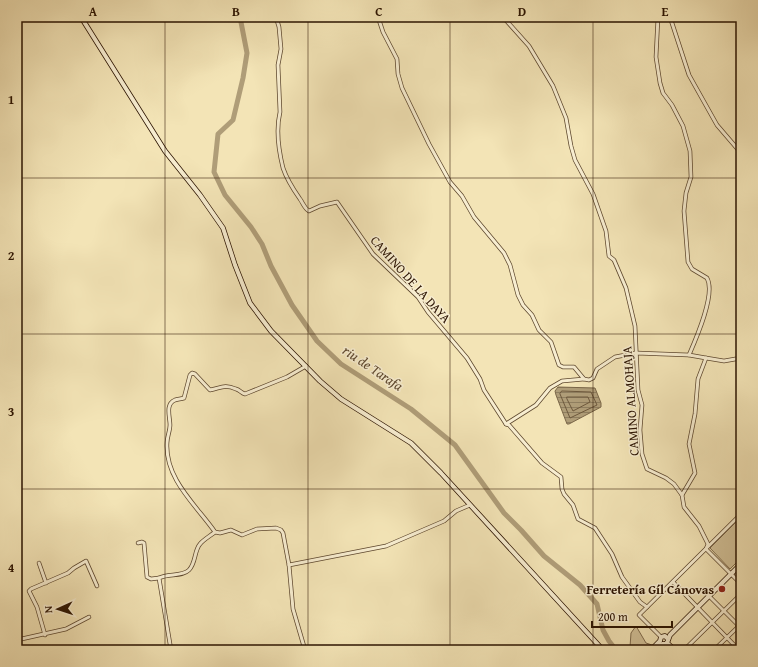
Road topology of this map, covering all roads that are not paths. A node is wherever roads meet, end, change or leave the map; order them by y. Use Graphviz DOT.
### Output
graph roads {
  1 [pos="81,17"];
  2 [pos="276,17"];
  3 [pos="378,17"];
  4 [pos="503,17"];
  5 [pos="658,17"];
  6 [pos="670,17"];
  7 [pos="741,153"];
  8 [pos="636,353"];
  9 [pos="689,355"];
  10 [pos="706,358"];
  11 [pos="741,358"];
  12 [pos="306,366"];
  13 [pos="584,379"];
  14 [pos="506,424"];
  15 [pos="682,495"];
  16 [pos="470,505"];
  17 [pos="741,514"];
  18 [pos="215,532"];
  19 [pos="138,543"];
  20 [pos="706,549"];
  21 [pos="39,563"];
  22 [pos="741,564"];
  23 [pos="289,565"];
  24 [pos="731,574"];
  25 [pos="159,578"];
  26 [pos="672,582"];
  27 [pos="46,583"];
  28 [pos="741,584"];
  29 [pos="97,586"];
  30 [pos="741,594"];
  31 [pos="709,595"];
  32 [pos="647,607"];
  33 [pos="697,607"];
  34 [pos="724,611"];
  35 [pos="89,616"];
  36 [pos="712,622"];
  37 [pos="740,626"];
  38 [pos="45,635"];
  39 [pos="727,638"];
  40 [pos="17,640"];
  41 [pos="664,640"];
  42 [pos="739,649"];
  43 [pos="171,650"];
  44 [pos="305,650"];
  45 [pos="603,650"];
  46 [pos="651,650"];
  47 [pos="655,650"];
  48 [pos="675,650"];
  49 [pos="684,650"];
  50 [pos="714,650"];
  1 -- 12 [label="main road"];
  2 -- 14 [label="street, CAMINO DE LA DAYA"];
  3 -- 13 [label="street"];
  4 -- 8 [label="street, CAMINO ALMOHAJA"];
  5 -- 9 [label="street"];
  6 -- 7 [label="street"];
  8 -- 9 [label="street"];
  8 -- 13 [label="street"];
  8 -- 15 [label="street, CAMINO ALMOHAJA"];
  9 -- 10 [label="street"];
  10 -- 11 [label="street"];
  10 -- 15 [label="street"];
  12 -- 16 [label="main road"];
  12 -- 18 [label="street"];
  13 -- 14 [label="street"];
  14 -- 32 [label="street, CAMINO DE LA DAYA"];
  15 -- 20 [label="street, CAMINO ALMOHAJA"];
  16 -- 23 [label="street"];
  16 -- 45 [label="main road"];
  17 -- 20 [label="street"];
  18 -- 23 [label="street"];
  18 -- 25 [label="street"];
  19 -- 25 [label="street"];
  20 -- 24 [label="street"];
  20 -- 26 [label="street"];
  21 -- 27 [label="street"];
  22 -- 24 [label="main road"];
  23 -- 44 [label="street"];
  24 -- 28 [label="street"];
  24 -- 31 [label="main road"];
  25 -- 43 [label="street"];
  26 -- 32 [label="street"];
  26 -- 33 [label="street"];
  27 -- 29 [label="street"];
  27 -- 38 [label="street"];
  30 -- 34 [label="street"];
  31 -- 33 [label="main road"];
  31 -- 34 [label="street"];
  32 -- 41 [label="street"];
  33 -- 36 [label="street"];
  33 -- 41 [label="main road"];
  34 -- 36 [label="street"];
  34 -- 37 [label="street"];
  35 -- 38 [label="street"];
  36 -- 39 [label="street"];
  36 -- 49 [label="street"];
  37 -- 39 [label="street"];
  38 -- 40 [label="street"];
  39 -- 42 [label="street"];
  39 -- 50 [label="street"];
  41 -- 46 [label="main road"];
  41 -- 47 [label="main road"];
  41 -- 48 [label="main road"];
}
